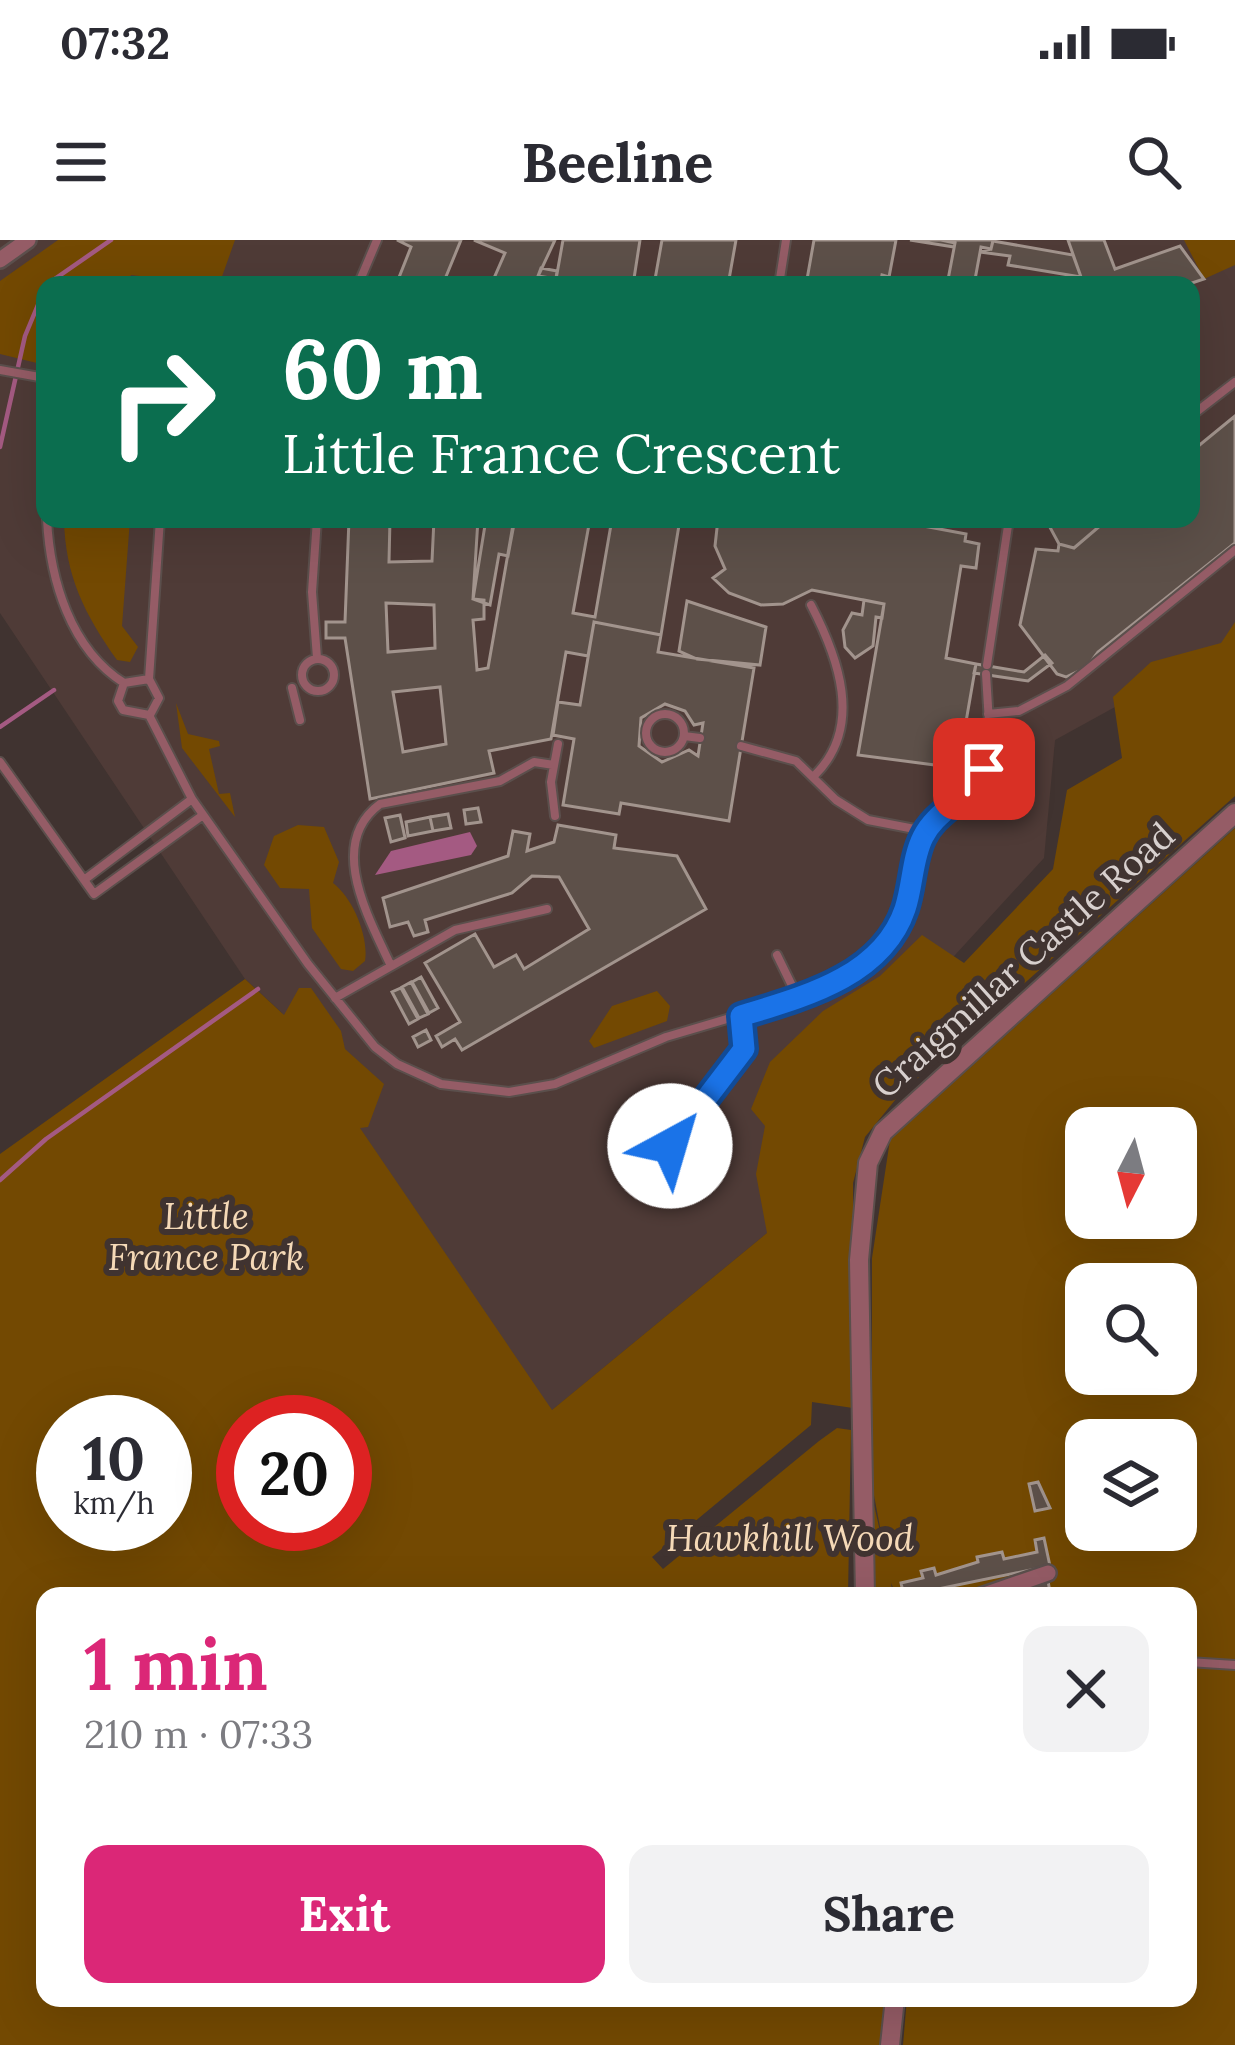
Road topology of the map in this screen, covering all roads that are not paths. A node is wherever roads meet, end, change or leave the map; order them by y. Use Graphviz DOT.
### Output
graph roads {
  1 [pos="28,240"];
  2 [pos="377,240"];
  3 [pos="786,240"];
  4 [pos="0,260"];
  5 [pos="362,276"];
  6 [pos="780,276"];
  7 [pos="0,370"];
  8 [pos="36,378"];
  9 [pos="1235,382"];
  10 [pos="1200,409"];
  11 [pos="48,528"];
  12 [pos="159,528"];
  13 [pos="316,528"];
  14 [pos="1008,528"];
  15 [pos="1235,550"];
  16 [pos="811,605"];
  17 [pos="316,658"];
  18 [pos="149,680"];
  19 [pos="124,683"];
  20 [pos="292,688"];
  21 [pos="988,714"];
  22 [pos="149,715"];
  23 [pos="300,719"];
  24 [pos="684,736"];
  25 [pos="700,738"];
  26 [pos="558,744"];
  27 [pos="741,746"];
  28 [pos="0,762"];
  29 [pos="554,765"];
  30 [pos="815,775"];
  31 [pos="192,800"];
  32 [pos="1235,813"];
  33 [pos="203,815"];
  34 [pos="555,816"];
  35 [pos="925,831"];
  36 [pos="84,880"];
  37 [pos="547,909"];
  38 [pos="777,956"];
  39 [pos="391,966"];
  40 [pos="335,998"];
  41 [pos="798,998"];
  42 [pos="741,1016"];
  43 [pos="652,1166"];
  44 [pos="632,1180"];
  45 [pos="670,1189"];
  46 [pos="1048,1573"];
  47 [pos="866,1587"];
  48 [pos="1007,1587"];
  49 [pos="1197,1663"];
  50 [pos="1235,1665"];
  51 [pos="894,2007"];
  52 [pos="890,2045"];
  1 -- 4 [label="street"];
  2 -- 5 [label="lane"];
  3 -- 6 [label="lane"];
  7 -- 8 [label="lane"];
  9 -- 10 [label="lane"];
  11 -- 19 [label="lane"];
  12 -- 18 [label="lane"];
  13 -- 17 [label="lane"];
  14 -- 21 [label="lane"];
  15 -- 21 [label="lane"];
  16 -- 30 [label="lane"];
  17 -- 17 [label="lane"];
  18 -- 19 [label="lane"];
  18 -- 22 [label="lane"];
  19 -- 22 [label="lane"];
  20 -- 23 [label="lane"];
  21 -- 35 [label="lane"];
  22 -- 31 [label="lane"];
  24 -- 24 [label="lane"];
  24 -- 25 [label="lane"];
  26 -- 29 [label="lane"];
  27 -- 30 [label="lane"];
  28 -- 36 [label="lane"];
  29 -- 34 [label="lane"];
  29 -- 39 [label="lane"];
  30 -- 35 [label="lane"];
  31 -- 33 [label="lane"];
  31 -- 36 [label="lane"];
  32 -- 47 [label="street, Craigmillar Castle Road"];
  33 -- 36 [label="lane"];
  33 -- 40 [label="lane"];
  35 -- 41 [label="lane"];
  37 -- 39 [label="lane"];
  38 -- 41 [label="lane"];
  39 -- 40 [label="lane"];
  40 -- 42 [label="lane"];
  41 -- 42 [label="lane"];
  42 -- 43 [label="lane"];
  43 -- 44 [label="lane"];
  43 -- 45 [label="lane"];
  46 -- 48 [label="street"];
  49 -- 50 [label="lane"];
  51 -- 52 [label="street"];
}
